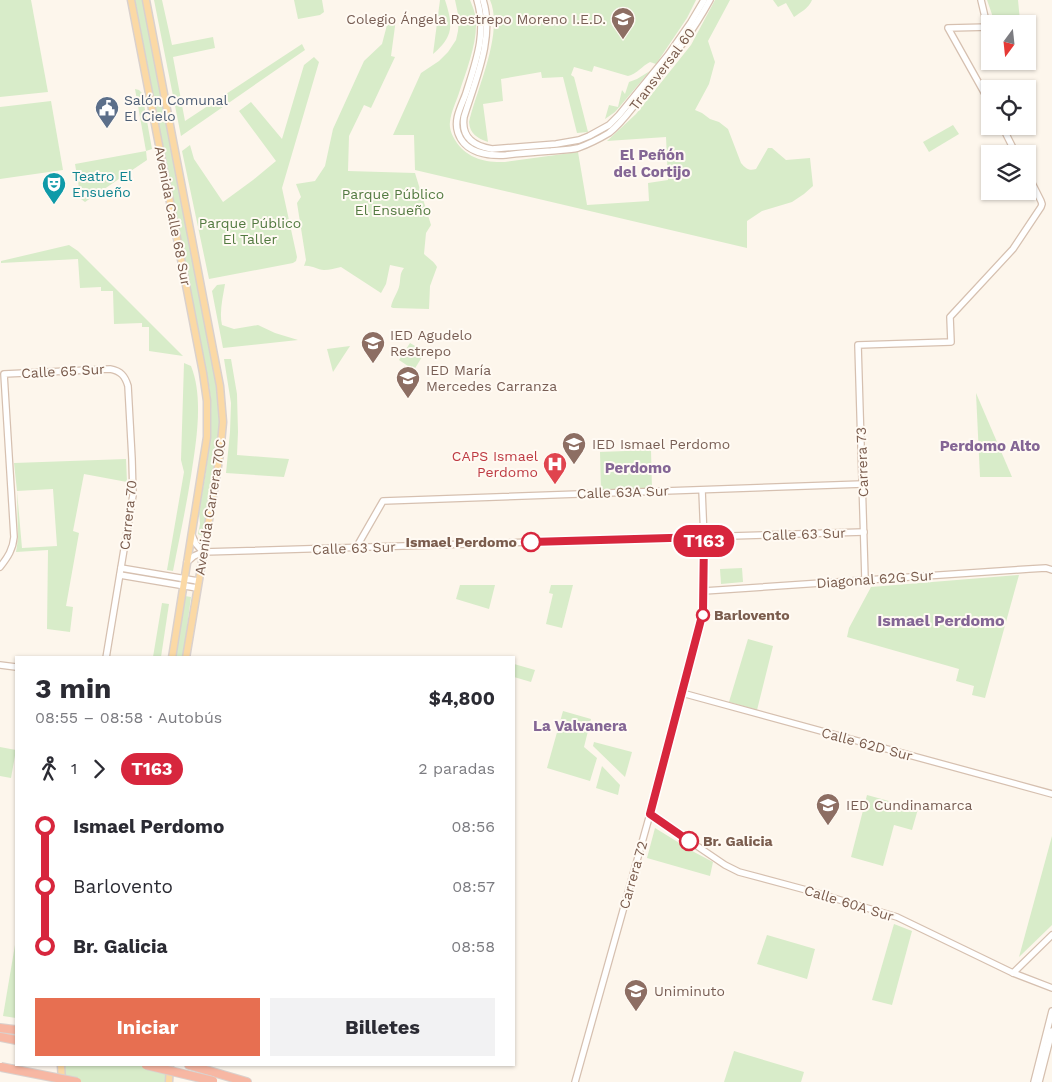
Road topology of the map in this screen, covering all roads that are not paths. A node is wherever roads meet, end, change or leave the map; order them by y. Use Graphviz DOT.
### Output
graph roads {
  1 [pos="131,0"];
  2 [pos="146,0"];
  3 [pos="476,0"];
  4 [pos="484,0"];
  5 [pos="704,0"];
  6 [pos="710,0"];
  7 [pos="981,0"];
  8 [pos="985,15"];
  9 [pos="981,27"];
  10 [pos="981,87"];
  11 [pos="606,131"];
  12 [pos="462,135"];
  13 [pos="1036,192"];
  14 [pos="215,356"];
  15 [pos="203,373"];
  16 [pos="122,374"];
  17 [pos="863,484"];
  18 [pos="702,490"];
  19 [pos="864,532"];
  20 [pos="192,535"];
  21 [pos="704,537"];
  22 [pos="356,548"];
  23 [pos="203,552"];
  24 [pos="187,562"];
  25 [pos="0,567"];
  26 [pos="122,568"];
  27 [pos="1049,569"];
  28 [pos="120,575"];
  29 [pos="865,580"];
  30 [pos="184,582"];
  31 [pos="198,584"];
  32 [pos="704,591"];
  33 [pos="106,656"];
  34 [pos="172,656"];
  35 [pos="186,656"];
  36 [pos="0,665"];
  37 [pos="15,668"];
  38 [pos="682,693"];
  39 [pos="1052,794"];
  40 [pos="650,814"];
  41 [pos="1052,935"];
  42 [pos="1013,973"];
  43 [pos="1052,988"];
  44 [pos="1052,1011"];
  45 [pos="0,1028"];
  46 [pos="15,1030"];
  47 [pos="1052,1031"];
  48 [pos="61,1066"];
  49 [pos="150,1066"];
  50 [pos="170,1066"];
  51 [pos="0,1067"];
  52 [pos="200,1067"];
  53 [pos="215,1081"];
  54 [pos="62,1082"];
  55 [pos="77,1082"];
  56 [pos="169,1082"];
  57 [pos="247,1082"];
  58 [pos="575,1082"];
  59 [pos="1034,1082"];
  60 [pos="1039,1082"];
  1 -- 15 [label="main road, Avenida Calle 68 Sur"];
  2 -- 14 [label="main road, Avenida Calle 68 Sur"];
  3 -- 12 [label="street"];
  4 -- 12 [label="street"];
  5 -- 11 [label="street, Transversal 60"];
  6 -- 11 [label="street, Transversal 60"];
  7 -- 8 [label="street"];
  9 -- 10 [label="street"];
  11 -- 12 [label="street"];
  13 -- 17 [label="street, Carrera 73"];
  14 -- 23 [label="main road, Avenida Carrera 70C"];
  15 -- 20 [label="main road, Avenida Carrera 70C"];
  16 -- 25 [label="street, Calle 65 Sur"];
  16 -- 26 [label="street, Carrera 70"];
  17 -- 18 [label="street, Calle 63A Sur"];
  17 -- 19 [label="street, Carrera 73"];
  18 -- 21 [label="street, Carrera 72"];
  18 -- 22 [label="street, Calle 63A Sur"];
  19 -- 21 [label="street, Calle 63 Sur"];
  19 -- 29 [label="street, Carrera 73"];
  20 -- 23 [label="street"];
  20 -- 24 [label="main road, Avenida Carrera 70C"];
  21 -- 22 [label="street, Calle 63 Sur"];
  21 -- 32 [label="street, Carrera 72"];
  22 -- 23 [label="street, Calle 63 Sur"];
  23 -- 24 [label="street"];
  23 -- 31 [label="main road, Avenida Carrera 70C"];
  24 -- 30 [label="main road, Avenida Carrera 70C"];
  26 -- 28 [label="street, Carrera 70"];
  26 -- 30 [label="street"];
  27 -- 29 [label="street, Diagonal 62G Sur"];
  28 -- 30 [label="street"];
  28 -- 33 [label="street, Carrera 70"];
  29 -- 32 [label="street, Diagonal 62G Sur"];
  30 -- 31 [label="street"];
  30 -- 34 [label="main road, Avenida Carrera 70C"];
  31 -- 35 [label="main road, Avenida Carrera 70C"];
  32 -- 38 [label="street, Carrera 72"];
  36 -- 37 [label="street"];
  38 -- 39 [label="street, Calle 62D Sur"];
  38 -- 40 [label="street, Carrera 72"];
  40 -- 42 [label="street, Calle 60A Sur"];
  40 -- 58 [label="street, Carrera 72"];
  41 -- 42 [label="street"];
  42 -- 43 [label="street, Calle 60A Sur"];
  44 -- 59 [label="street"];
  45 -- 46 [label="highway"];
  47 -- 60 [label="street"];
  48 -- 54 [label="main road"];
  49 -- 53 [label="highway, bridge"];
  50 -- 56 [label="main road"];
  51 -- 55 [label="highway, bridge"];
  52 -- 57 [label="highway"];
}
